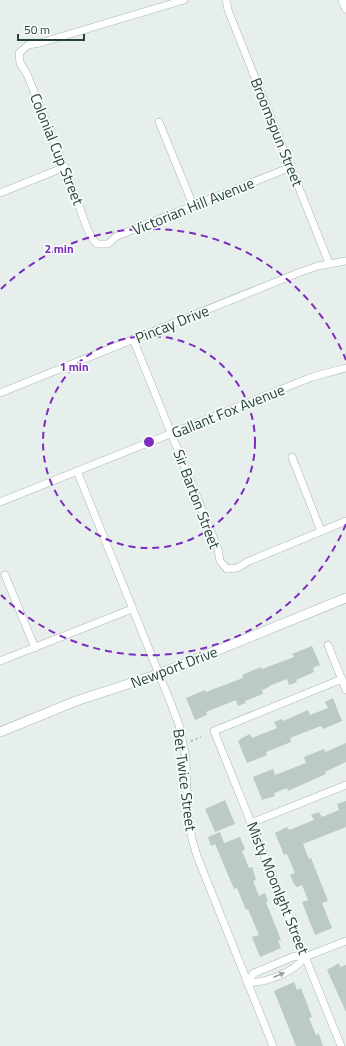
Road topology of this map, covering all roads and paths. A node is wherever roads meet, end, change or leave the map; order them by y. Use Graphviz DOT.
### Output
graph roads {
  1 [pos="184,0"];
  2 [pos="226,0"];
  3 [pos="342,0"];
  4 [pos="346,9"];
  5 [pos="159,122"];
  6 [pos="65,167"];
  7 [pos="291,167"];
  8 [pos="0,193"];
  9 [pos="193,205"];
  10 [pos="97,244"];
  11 [pos="346,261"];
  12 [pos="330,263"];
  13 [pos="133,339"];
  14 [pos="346,368"];
  15 [pos="0,393"];
  16 [pos="172,433"];
  17 [pos="292,457"];
  18 [pos="77,471"];
  19 [pos="0,502"];
  20 [pos="346,521"];
  21 [pos="321,531"];
  22 [pos="5,575"];
  23 [pos="346,598"];
  24 [pos="132,609"];
  25 [pos="328,645"];
  26 [pos="35,648"];
  27 [pos="0,661"];
  28 [pos="159,674"];
  29 [pos="342,679"];
  30 [pos="346,690"];
  31 [pos="0,732"];
  32 [pos="201,737"];
  33 [pos="191,741"];
  34 [pos="346,785"];
  35 [pos="251,823"];
  36 [pos="346,941"];
  37 [pos="305,958"];
  38 [pos="247,982"];
  39 [pos="273,1046"];
  40 [pos="341,1046"];
  1 -- 6 [label="street, Colonial Cup Street"];
  2 -- 7 [label="street, Broomspun Street"];
  3 -- 4 [label="street"];
  5 -- 9 [label="street"];
  6 -- 8 [label="street"];
  6 -- 10 [label="street, Colonial Cup Street"];
  7 -- 9 [label="street, Victorian Hill Avenue"];
  7 -- 12 [label="street, Broomspun Street"];
  9 -- 10 [label="street, Victorian Hill Avenue"];
  11 -- 12 [label="street, Pincay Drive"];
  12 -- 13 [label="street, Pincay Drive"];
  13 -- 15 [label="street, Pincay Drive"];
  13 -- 16 [label="street, Sir Barton Street"];
  14 -- 16 [label="street, Gallant Fox Avenue"];
  16 -- 18 [label="street, Gallant Fox Avenue"];
  16 -- 21 [label="street, Sir Barton Street"];
  17 -- 21 [label="street"];
  18 -- 19 [label="street, Gallant Fox Avenue"];
  18 -- 24 [label="street, Bet Twice Street"];
  20 -- 21 [label="street"];
  22 -- 26 [label="street"];
  23 -- 28 [label="street, Newport Drive"];
  24 -- 26 [label="street"];
  24 -- 28 [label="street, Bet Twice Street"];
  25 -- 29 [label="street"];
  26 -- 27 [label="street"];
  28 -- 31 [label="street, Newport Drive"];
  28 -- 38 [label="street, Bet Twice Street"];
  29 -- 30 [label="street"];
  29 -- 35 [label="street, Misty Moonlght Street"];
  32 -- 33 [label="path"];
  34 -- 35 [label="street"];
  35 -- 37 [label="street, Misty Moonlght Street"];
  36 -- 37 [label="street"];
  38 -- 37 [label="street, one-way"];
  37 -- 38 [label="street"];
  37 -- 40 [label="street, Misty Moonlght Street"];
  38 -- 39 [label="street, Bet Twice Street"];
}
